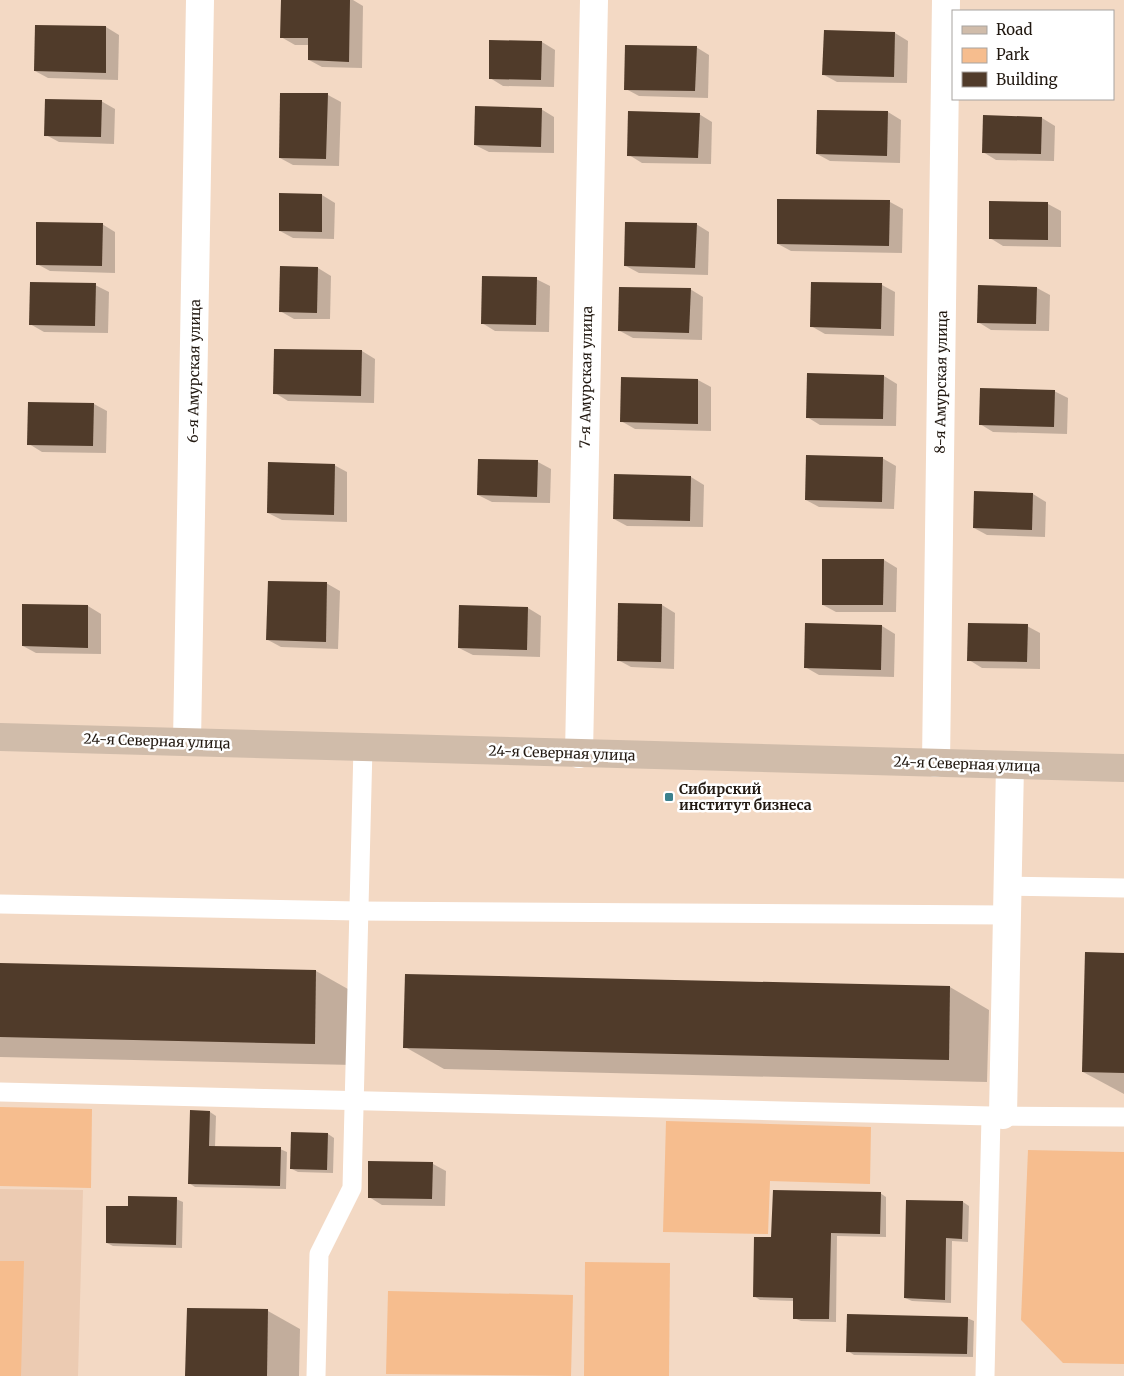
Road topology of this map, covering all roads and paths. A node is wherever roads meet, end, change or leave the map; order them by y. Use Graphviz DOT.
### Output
graph roads {
  1 [pos="200,0"];
  2 [pos="594,0"];
  3 [pos="946,0"];
  4 [pos="0,737"];
  5 [pos="188,742"];
  6 [pos="363,748"];
  7 [pos="579,754"];
  8 [pos="936,763"];
  9 [pos="1010,765"];
  10 [pos="1124,768"];
  11 [pos="1008,886"];
  12 [pos="1124,888"];
  13 [pos="0,904"];
  14 [pos="358,911"];
  15 [pos="1007,915"];
  16 [pos="0,1092"];
  17 [pos="355,1100"];
  18 [pos="997,1115"];
  19 [pos="1124,1117"];
  20 [pos="316,1376"];
  21 [pos="985,1376"];
  1 -- 5 [label="street, 6-я Амурская улица"];
  2 -- 7 [label="street, 7-я Амурская улица"];
  3 -- 8 [label="street, 8-я Амурская улица"];
  4 -- 5 [label="main road, 24-я Северная улица"];
  5 -- 6 [label="main road, 24-я Северная улица"];
  6 -- 7 [label="main road, 24-я Северная улица"];
  6 -- 14 [label="lane"];
  7 -- 8 [label="main road, 24-я Северная улица"];
  8 -- 9 [label="main road, 24-я Северная улица"];
  9 -- 10 [label="main road, 24-я Северная улица"];
  9 -- 11 [label="street"];
  11 -- 12 [label="lane"];
  11 -- 15 [label="street"];
  13 -- 14 [label="lane"];
  14 -- 15 [label="lane"];
  14 -- 17 [label="lane"];
  15 -- 18 [label="street"];
  16 -- 17 [label="lane"];
  17 -- 18 [label="lane"];
  17 -- 20 [label="lane"];
  18 -- 19 [label="lane"];
  18 -- 21 [label="lane"];
}
